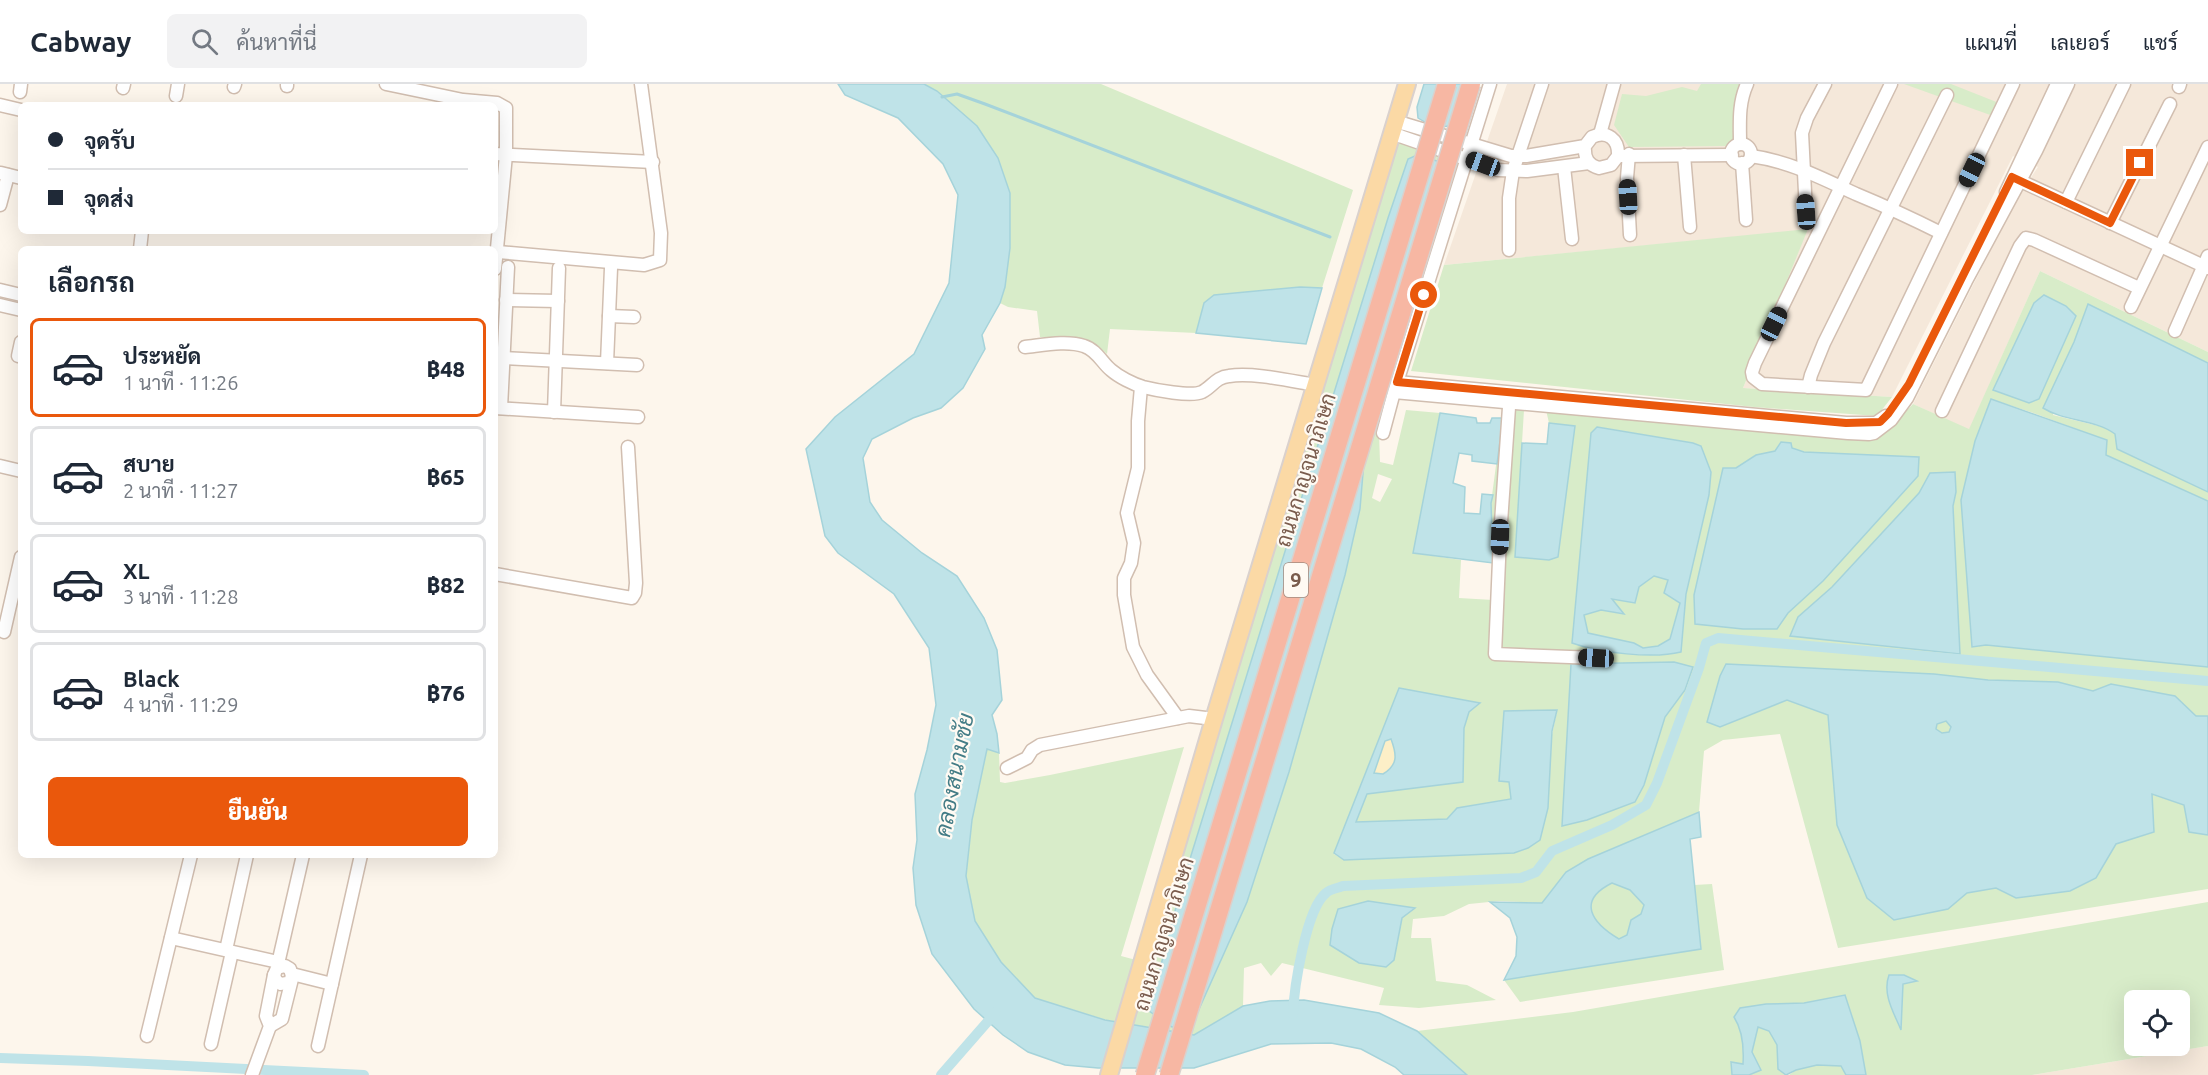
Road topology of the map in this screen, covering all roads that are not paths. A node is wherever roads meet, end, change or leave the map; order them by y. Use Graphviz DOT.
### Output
graph roads {
  1 [pos="387,84"];
  2 [pos="642,84"];
  3 [pos="1407,84"];
  4 [pos="1447,84"];
  5 [pos="1472,84"];
  6 [pos="1490,84"];
  7 [pos="1542,84"];
  8 [pos="1614,84"];
  9 [pos="1747,84"];
  10 [pos="1825,84"];
  11 [pos="1891,84"];
  12 [pos="2013,84"];
  13 [pos="2057,84"];
  14 [pos="2068,84"];
  15 [pos="2124,84"];
  16 [pos="1947,94"];
  17 [pos="477,102"];
  18 [pos="2170,104"];
  19 [pos="0,105"];
  20 [pos="498,105"];
  21 [pos="18,109"];
  22 [pos="1393,127"];
  23 [pos="1600,134"];
  24 [pos="1740,144"];
  25 [pos="1472,146"];
  26 [pos="1585,146"];
  27 [pos="2208,147"];
  28 [pos="501,154"];
  29 [pos="1623,155"];
  30 [pos="1684,155"];
  31 [pos="1732,155"];
  32 [pos="1519,156"];
  33 [pos="1467,158"];
  34 [pos="1746,160"];
  35 [pos="653,162"];
  36 [pos="1589,163"];
  37 [pos="1564,167"];
  38 [pos="1803,170"];
  39 [pos="1513,171"];
  40 [pos="4,174"];
  41 [pos="2016,179"];
  42 [pos="1840,186"];
  43 [pos="2066,202"];
  44 [pos="0,205"];
  45 [pos="1890,207"];
  46 [pos="1806,212"];
  47 [pos="1746,220"];
  48 [pos="2110,223"];
  49 [pos="1690,227"];
  50 [pos="1941,233"];
  51 [pos="1630,235"];
  52 [pos="1572,239"];
  53 [pos="2160,244"];
  54 [pos="1509,250"];
  55 [pos="498,252"];
  56 [pos="2206,263"];
  57 [pos="508,267"];
  58 [pos="559,268"];
  59 [pos="611,268"];
  60 [pos="2139,288"];
  61 [pos="0,290"];
  62 [pos="18,294"];
  63 [pos="506,300"];
  64 [pos="558,301"];
  65 [pos="0,305"];
  66 [pos="2131,307"];
  67 [pos="18,309"];
  68 [pos="609,316"];
  69 [pos="634,317"];
  70 [pos="2175,331"];
  71 [pos="1025,347"];
  72 [pos="504,358"];
  73 [pos="556,360"];
  74 [pos="607,363"];
  75 [pos="637,365"];
  76 [pos="1315,385"];
  77 [pos="1141,387"];
  78 [pos="1395,387"];
  79 [pos="1808,387"];
  80 [pos="1510,397"];
  81 [pos="498,408"];
  82 [pos="1942,411"];
  83 [pos="554,412"];
  84 [pos="638,417"];
  85 [pos="1383,433"];
  86 [pos="627,447"];
  87 [pos="0,466"];
  88 [pos="18,470"];
  89 [pos="18,570"];
  90 [pos="498,575"];
  91 [pos="4,632"];
  92 [pos="1596,658"];
  93 [pos="1178,718"];
  94 [pos="1214,719"];
  95 [pos="1007,768"];
  96 [pos="190,858"];
  97 [pos="246,858"];
  98 [pos="302,858"];
  99 [pos="360,858"];
  100 [pos="171,938"];
  101 [pos="229,951"];
  102 [pos="277,968"];
  103 [pos="292,976"];
  104 [pos="332,984"];
  105 [pos="270,1026"];
  106 [pos="147,1036"];
  107 [pos="211,1044"];
  108 [pos="318,1046"];
  109 [pos="252,1075"];
  110 [pos="1109,1075"];
  111 [pos="1145,1075"];
  112 [pos="1169,1075"];
  1 -- 17 [label="street"];
  2 -- 35 [label="street"];
  3 -- 22 [label="main road"];
  4 -- 111 [label="highway, ถนนกาญจนาภิเษก / 9, bridge"];
  5 -- 112 [label="highway, 9, bridge"];
  6 -- 25 [label="street"];
  7 -- 32 [label="street"];
  8 -- 23 [label="street"];
  9 -- 24 [label="street"];
  10 -- 38 [label="street"];
  11 -- 42 [label="street"];
  12 -- 50 [label="street"];
  13 -- 41 [label="street"];
  14 -- 41 [label="street"];
  15 -- 43 [label="street"];
  16 -- 45 [label="street"];
  18 -- 48 [label="street"];
  19 -- 21 [label="street"];
  20 -- 28 [label="street"];
  22 -- 25 [label="street"];
  22 -- 33 [label="street"];
  22 -- 76 [label="main road"];
  23 -- 26 [label="street"];
  23 -- 29 [label="street"];
  24 -- 31 [label="street"];
  24 -- 34 [label="street"];
  25 -- 32 [label="street"];
  25 -- 33 [label="street"];
  26 -- 32 [label="street"];
  26 -- 36 [label="street"];
  27 -- 53 [label="street"];
  28 -- 35 [label="street"];
  28 -- 55 [label="street"];
  29 -- 30 [label="street"];
  29 -- 36 [label="street"];
  29 -- 51 [label="street"];
  30 -- 31 [label="street"];
  30 -- 49 [label="street"];
  31 -- 34 [label="street"];
  32 -- 39 [label="street"];
  33 -- 39 [label="street"];
  33 -- 78 [label="street"];
  34 -- 38 [label="street"];
  34 -- 47 [label="street"];
  35 -- 55 [label="street"];
  36 -- 37 [label="street"];
  37 -- 39 [label="street"];
  37 -- 52 [label="street"];
  38 -- 42 [label="street"];
  38 -- 46 [label="street"];
  39 -- 54 [label="street"];
  40 -- 44 [label="street"];
  41 -- 43 [label="street"];
  41 -- 80 [label="street"];
  42 -- 45 [label="street"];
  42 -- 79 [label="street"];
  43 -- 48 [label="street"];
  45 -- 50 [label="street"];
  45 -- 79 [label="street"];
  48 -- 53 [label="street"];
  50 -- 79 [label="street"];
  53 -- 56 [label="street"];
  53 -- 60 [label="street"];
  56 -- 70 [label="street"];
  57 -- 63 [label="street"];
  58 -- 64 [label="street"];
  59 -- 68 [label="street"];
  60 -- 66 [label="street"];
  60 -- 82 [label="street"];
  61 -- 62 [label="street"];
  63 -- 64 [label="street"];
  63 -- 72 [label="street"];
  64 -- 73 [label="street"];
  65 -- 67 [label="street"];
  68 -- 69 [label="street"];
  68 -- 74 [label="street"];
  71 -- 77 [label="street"];
  72 -- 73 [label="street"];
  72 -- 81 [label="street"];
  73 -- 74 [label="street"];
  73 -- 83 [label="street"];
  74 -- 75 [label="street"];
  76 -- 77 [label="street"];
  76 -- 94 [label="main road"];
  77 -- 93 [label="street"];
  78 -- 80 [label="street"];
  78 -- 85 [label="street"];
  80 -- 92 [label="street"];
  81 -- 83 [label="street"];
  83 -- 84 [label="street"];
  86 -- 90 [label="street"];
  87 -- 88 [label="street"];
  89 -- 91 [label="street"];
  93 -- 94 [label="street"];
  93 -- 95 [label="street"];
  94 -- 110 [label="main road"];
  96 -- 100 [label="street"];
  97 -- 101 [label="street"];
  98 -- 102 [label="street"];
  99 -- 104 [label="street"];
  100 -- 101 [label="street"];
  100 -- 106 [label="street"];
  101 -- 102 [label="street"];
  101 -- 107 [label="street"];
  102 -- 103 [label="street"];
  102 -- 105 [label="street"];
  103 -- 104 [label="street"];
  103 -- 105 [label="street"];
  104 -- 108 [label="street"];
  105 -- 109 [label="street"];
}
